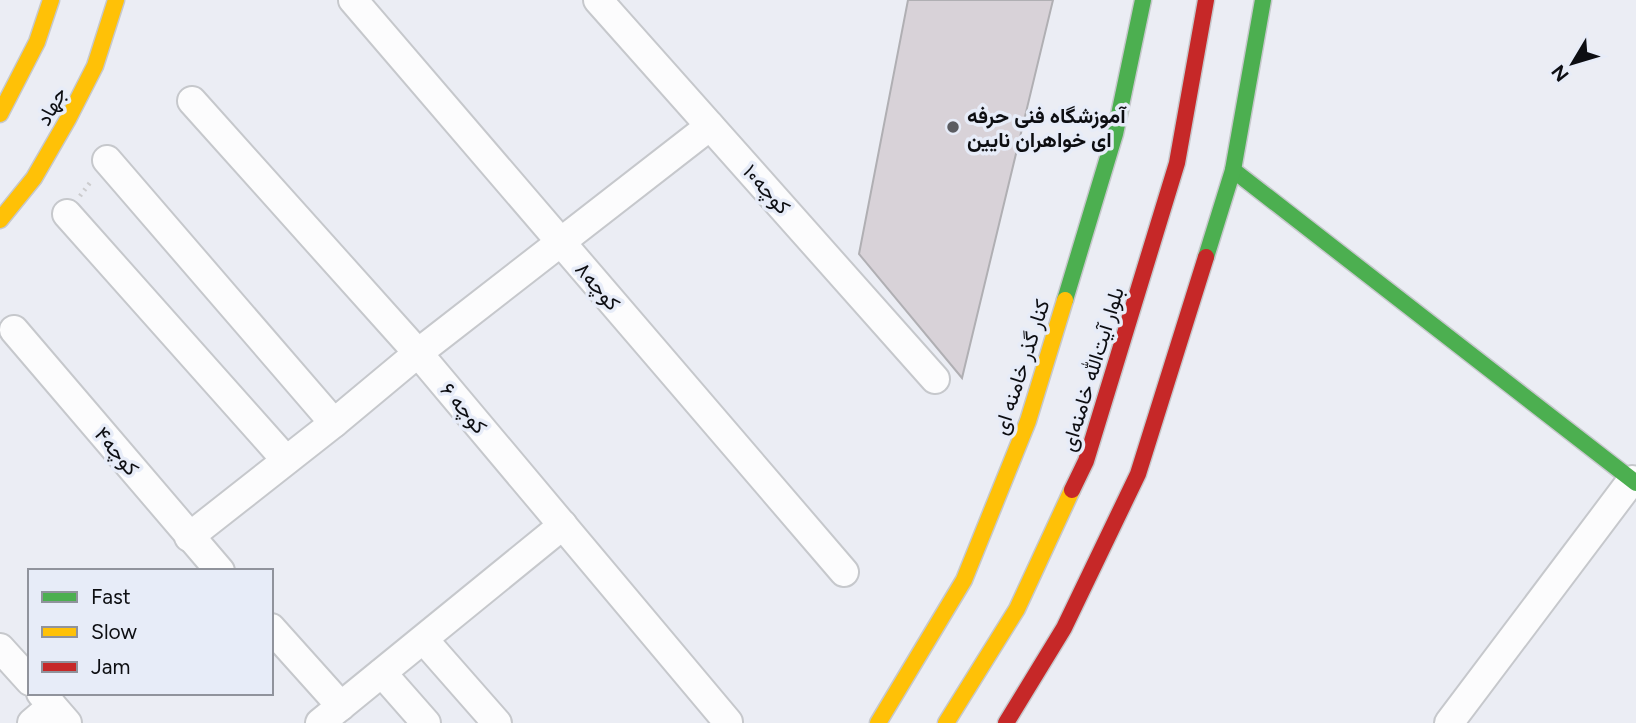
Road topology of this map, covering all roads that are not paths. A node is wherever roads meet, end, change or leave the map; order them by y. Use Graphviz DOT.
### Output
graph roads {
  1 [pos="51,0"];
  2 [pos="116,0"];
  3 [pos="353,0"];
  4 [pos="598,0"];
  5 [pos="1143,0"];
  6 [pos="1206,0"];
  7 [pos="1263,0"];
  8 [pos="192,101"];
  9 [pos="0,114"];
  10 [pos="710,126"];
  11 [pos="107,160"];
  12 [pos="1233,170"];
  13 [pos="66,214"];
  14 [pos="0,220"];
  15 [pos="561,243"];
  16 [pos="14,330"];
  17 [pos="418,353"];
  18 [pos="935,379"];
  19 [pos="334,423"];
  20 [pos="286,460"];
  21 [pos="1634,482"];
  22 [pos="563,525"];
  23 [pos="189,537"];
  24 [pos="218,569"];
  25 [pos="844,572"];
  26 [pos="273,631"];
  27 [pos="424,640"];
  28 [pos="0,648"];
  29 [pos="382,673"];
  30 [pos="28,679"];
  31 [pos="330,714"];
  32 [pos="728,722"];
  33 [pos="426,723"];
  34 [pos="497,723"];
  35 [pos="878,723"];
  36 [pos="946,723"];
  37 [pos="1006,723"];
  38 [pos="1449,723"];
  1 -- 9 [label="main road, جهاد"];
  2 -- 14 [label="main road, جهاد"];
  3 -- 15 [label="street, کوچه۸"];
  4 -- 10 [label="street, کوچه۱۰"];
  5 -- 35 [label="main road, کنار گذر خامنه ای"];
  6 -- 36 [label="main road, بلوار آیت‌الله خامنه‌ای"];
  7 -- 12 [label="main road"];
  8 -- 17 [label="street, کوچه ۶"];
  10 -- 15 [label="street"];
  10 -- 18 [label="street, کوچه۱۰"];
  11 -- 19 [label="street"];
  12 -- 21 [label="main road"];
  12 -- 37 [label="main road"];
  13 -- 20 [label="street"];
  15 -- 17 [label="street"];
  15 -- 25 [label="street, کوچه۸"];
  16 -- 23 [label="street, کوچه۴"];
  17 -- 19 [label="street"];
  17 -- 22 [label="street, کوچه ۶"];
  19 -- 20 [label="street"];
  20 -- 23 [label="street"];
  21 -- 38 [label="street"];
  22 -- 27 [label="street"];
  22 -- 32 [label="street, کوچه ۶"];
  23 -- 24 [label="street, کوچه۴"];
  26 -- 31 [label="street"];
  27 -- 29 [label="street"];
  27 -- 34 [label="street"];
  28 -- 30 [label="street"];
  29 -- 31 [label="street"];
  29 -- 33 [label="street"];
}
